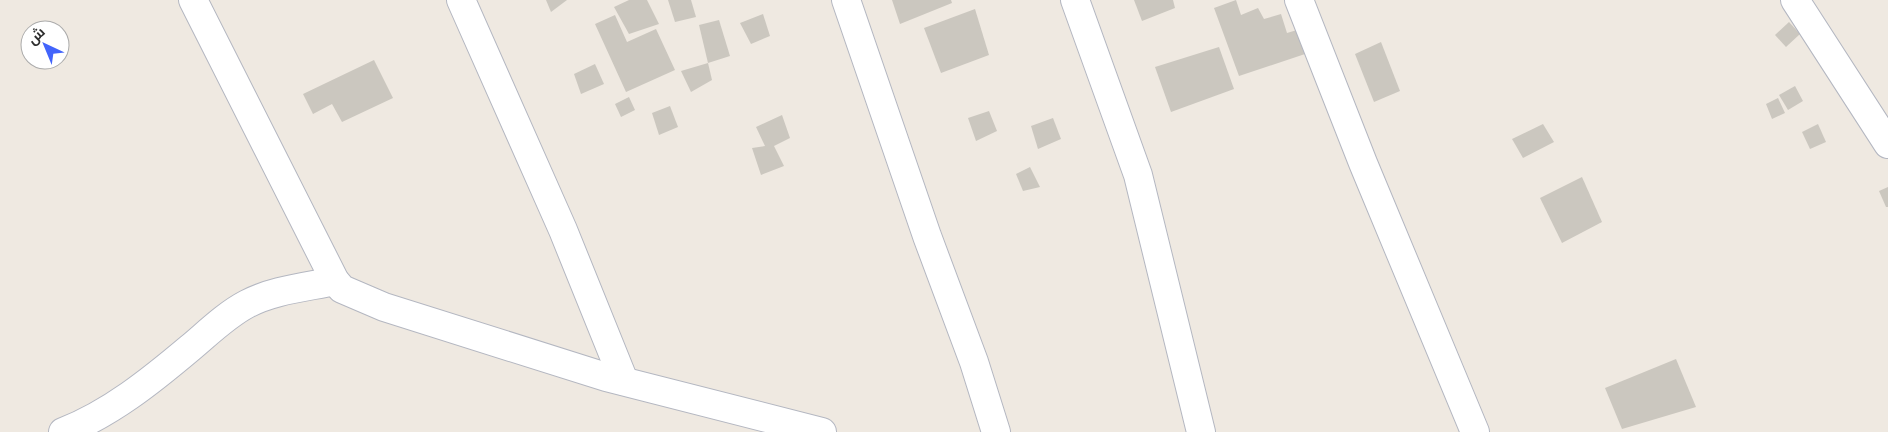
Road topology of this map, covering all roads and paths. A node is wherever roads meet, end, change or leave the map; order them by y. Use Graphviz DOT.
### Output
graph roads {
  1 [pos="193,0"];
  2 [pos="461,0"];
  3 [pos="846,0"];
  4 [pos="1075,0"];
  5 [pos="1299,0"];
  6 [pos="1795,0"];
  7 [pos="1888,144"];
  8 [pos="335,281"];
  9 [pos="624,381"];
  10 [pos="63,432"];
  11 [pos="822,432"];
  12 [pos="996,432"];
  13 [pos="1201,432"];
  14 [pos="1475,432"];
  1 -- 8 [label="street"];
  2 -- 9 [label="street"];
  3 -- 12 [label="street"];
  4 -- 13 [label="street"];
  5 -- 14 [label="street"];
  6 -- 7 [label="street"];
  8 -- 9 [label="street"];
  8 -- 10 [label="street"];
  9 -- 11 [label="street"];
}
